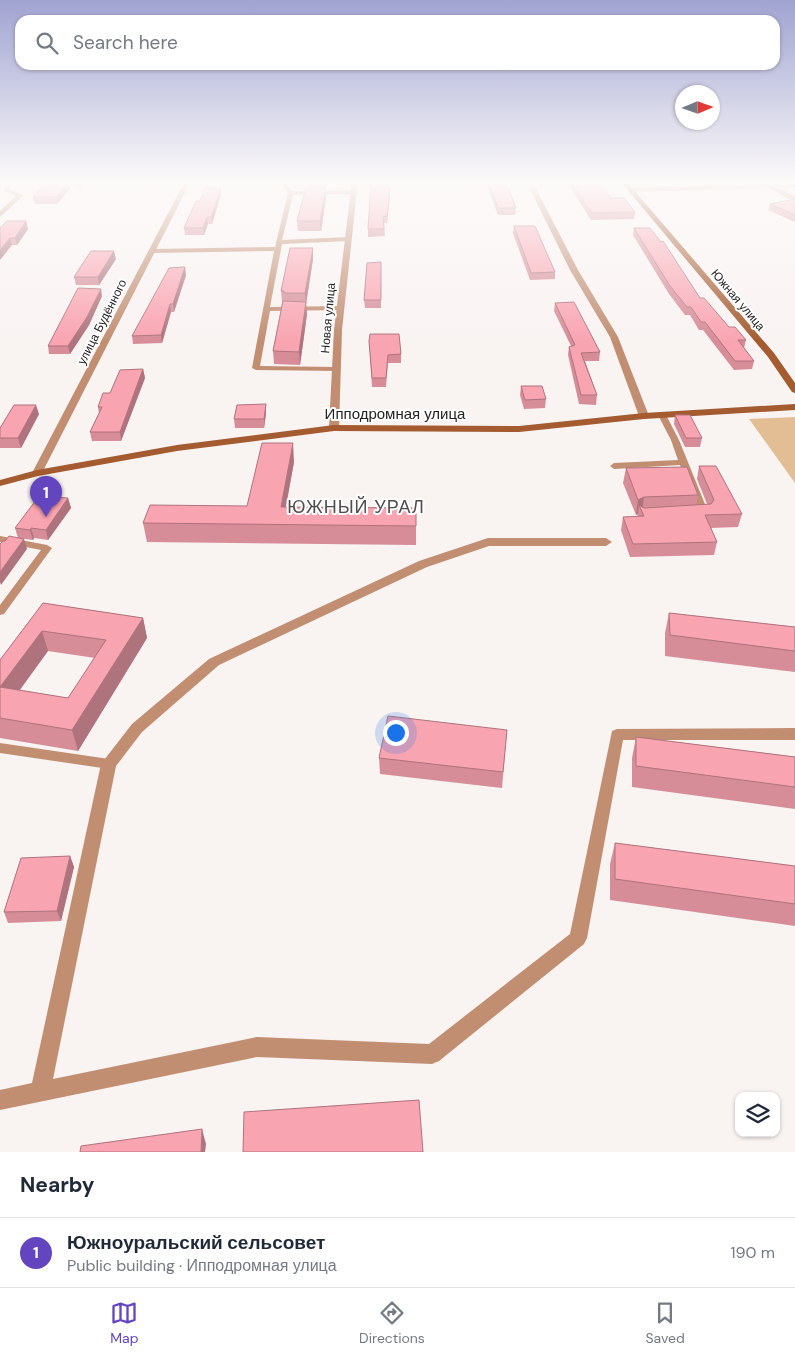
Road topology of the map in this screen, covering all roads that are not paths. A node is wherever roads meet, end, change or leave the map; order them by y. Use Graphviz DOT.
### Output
graph roads {
  1 [pos="160,235"];
  2 [pos="281,235"];
  3 [pos="349,235"];
  4 [pos="556,235"];
  5 [pos="668,235"];
  6 [pos="348,239"];
  7 [pos="278,246"];
  8 [pos="152,251"];
  9 [pos="341,308"];
  10 [pos="268,309"];
  11 [pos="336,369"];
  12 [pos="795,390"];
  13 [pos="795,407"];
  14 [pos="662,415"];
  15 [pos="644,416"];
  16 [pos="334,428"];
  17 [pos="683,462"];
  18 [pos="614,466"];
  19 [pos="37,473"];
  20 [pos="0,483"];
  21 [pos="695,514"];
  22 [pos="0,540"];
  23 [pos="606,542"];
  24 [pos="0,612"];
  25 [pos="795,734"];
  26 [pos="0,748"];
  27 [pos="109,764"];
  28 [pos="40,1092"];
  29 [pos="0,1100"];
  1 -- 8 [label="street, улица Будённого"];
  2 -- 7 [label="lane"];
  3 -- 6 [label="street, Новая улица"];
  4 -- 15 [label="street"];
  5 -- 12 [label="street, Южная улица"];
  6 -- 7 [label="lane"];
  6 -- 9 [label="street, Новая улица"];
  7 -- 8 [label="lane"];
  7 -- 10 [label="lane"];
  8 -- 19 [label="street, улица Будённого"];
  9 -- 10 [label="lane"];
  9 -- 11 [label="street, Новая улица"];
  10 -- 11 [label="lane"];
  11 -- 16 [label="street, Новая улица"];
  13 -- 14 [label="street, Ипподромная улица"];
  14 -- 15 [label="street, Ипподромная улица"];
  14 -- 17 [label="lane"];
  15 -- 16 [label="street, Ипподромная улица"];
  16 -- 19 [label="street, Ипподромная улица"];
  17 -- 18 [label="lane"];
  17 -- 21 [label="lane"];
  19 -- 20 [label="street, Ипподромная улица"];
  22 -- 24 [label="lane"];
  23 -- 27 [label="street"];
  25 -- 28 [label="street"];
  26 -- 27 [label="lane"];
  27 -- 28 [label="street"];
  28 -- 29 [label="street"];
}
